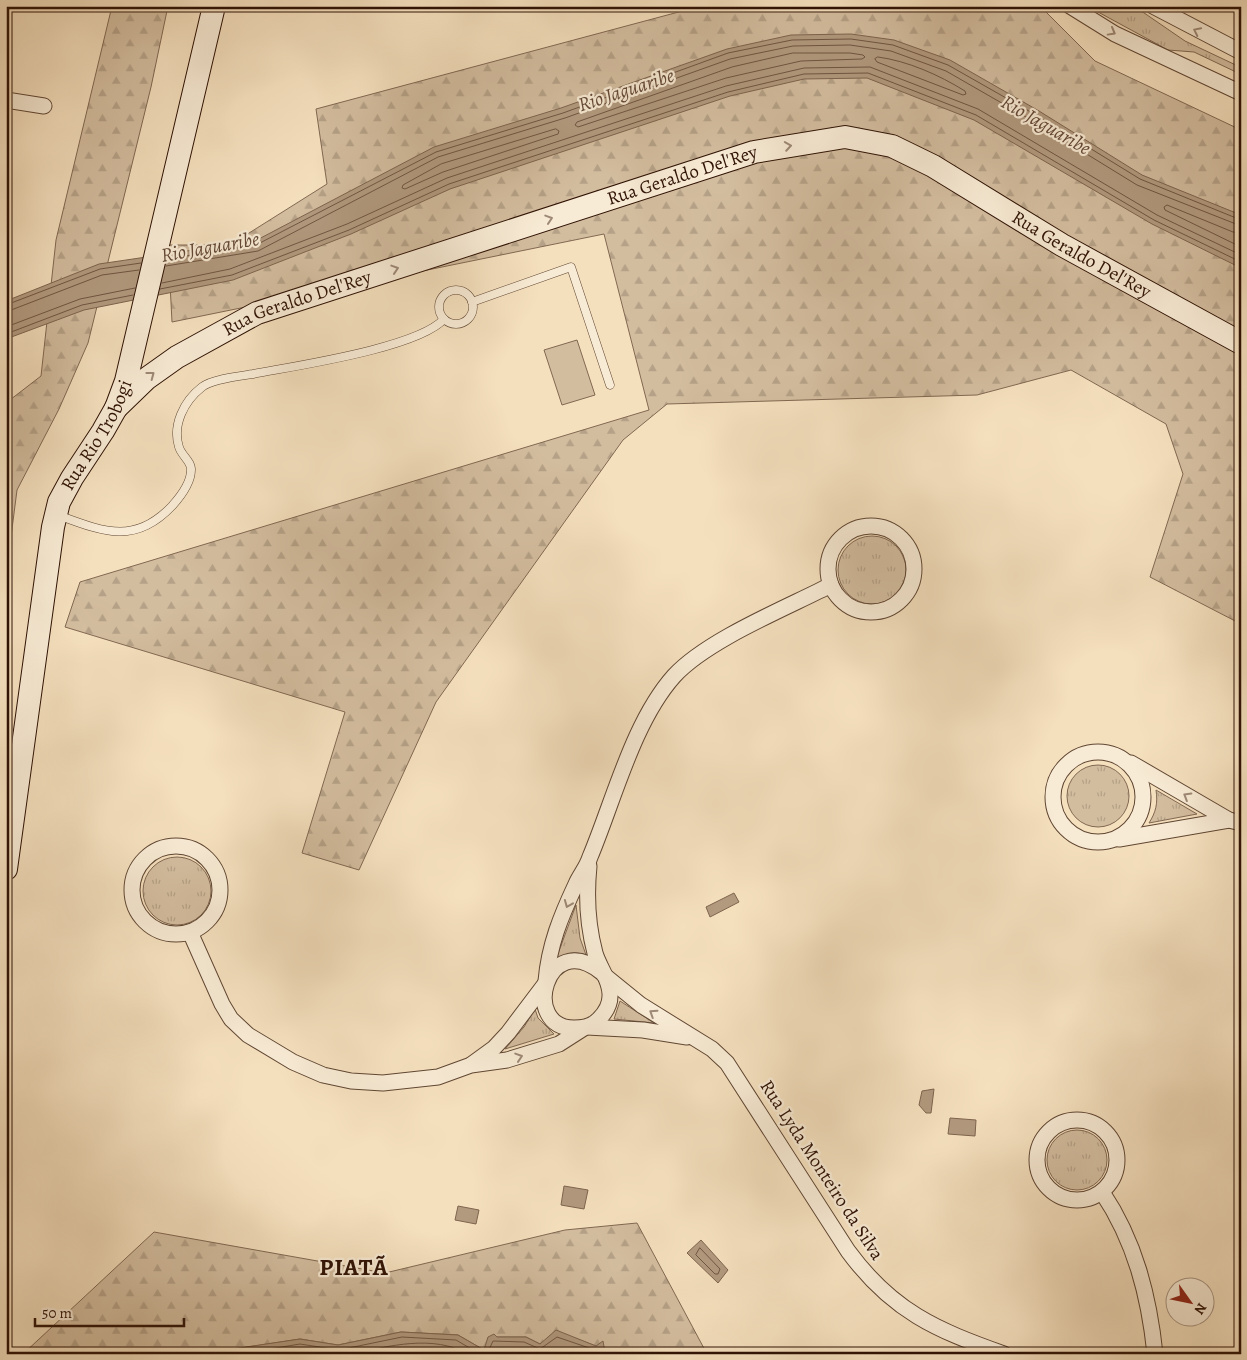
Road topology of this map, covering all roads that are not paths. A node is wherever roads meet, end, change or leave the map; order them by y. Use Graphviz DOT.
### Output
graph roads {
  1 [pos="214,6"];
  2 [pos="1070,6"];
  3 [pos="1153,6"];
  4 [pos="1241,52"];
  5 [pos="1239,89"];
  6 [pos="6,100"];
  7 [pos="44,106"];
  8 [pos="472,302"];
  9 [pos="444,319"];
  10 [pos="1241,344"];
  11 [pos="610,384"];
  12 [pos="116,408"];
  13 [pos="56,514"];
  14 [pos="831,585"];
  15 [pos="1124,759"];
  16 [pos="1235,822"];
  17 [pos="1113,840"];
  18 [pos="589,860"];
  19 [pos="6,869"];
  20 [pos="190,932"];
  21 [pos="603,974"];
  22 [pos="546,982"];
  23 [pos="585,1027"];
  24 [pos="694,1039"];
  25 [pos="471,1065"];
  26 [pos="1102,1192"];
  27 [pos="1004,1354"];
  28 [pos="1155,1354"];
  1 -- 12 [label="main road, Rua Rio Trobogi"];
  2 -- 5 [label="street, one-way"];
  4 -- 3 [label="street, one-way"];
  6 -- 7 [label="street"];
  8 -- 9 [label="lane"];
  8 -- 9 [label="lane"];
  8 -- 11 [label="lane"];
  9 -- 13 [label="lane"];
  12 -- 10 [label="main road, Rua Geraldo Del'Rey, one-way"];
  12 -- 13 [label="main road, Rua Rio Trobogi"];
  13 -- 19 [label="main road, Rua Rio Trobogi"];
  14 -- 14 [label="street"];
  14 -- 18 [label="street"];
  16 -- 15 [label="street, one-way"];
  15 -- 17 [label="street"];
  15 -- 17 [label="street"];
  16 -- 17 [label="street"];
  18 -- 21 [label="street"];
  18 -- 22 [label="street, one-way"];
  20 -- 20 [label="street"];
  20 -- 25 [label="street"];
  21 -- 22 [label="street"];
  21 -- 23 [label="street"];
  24 -- 21 [label="street, Rua Lyda Monteiro da Silva, one-way"];
  22 -- 23 [label="street"];
  22 -- 25 [label="street"];
  23 -- 24 [label="street, Rua Lyda Monteiro da Silva"];
  25 -- 23 [label="street, one-way"];
  24 -- 27 [label="street, Rua Lyda Monteiro da Silva"];
  26 -- 26 [label="street"];
  26 -- 28 [label="street"];
}
